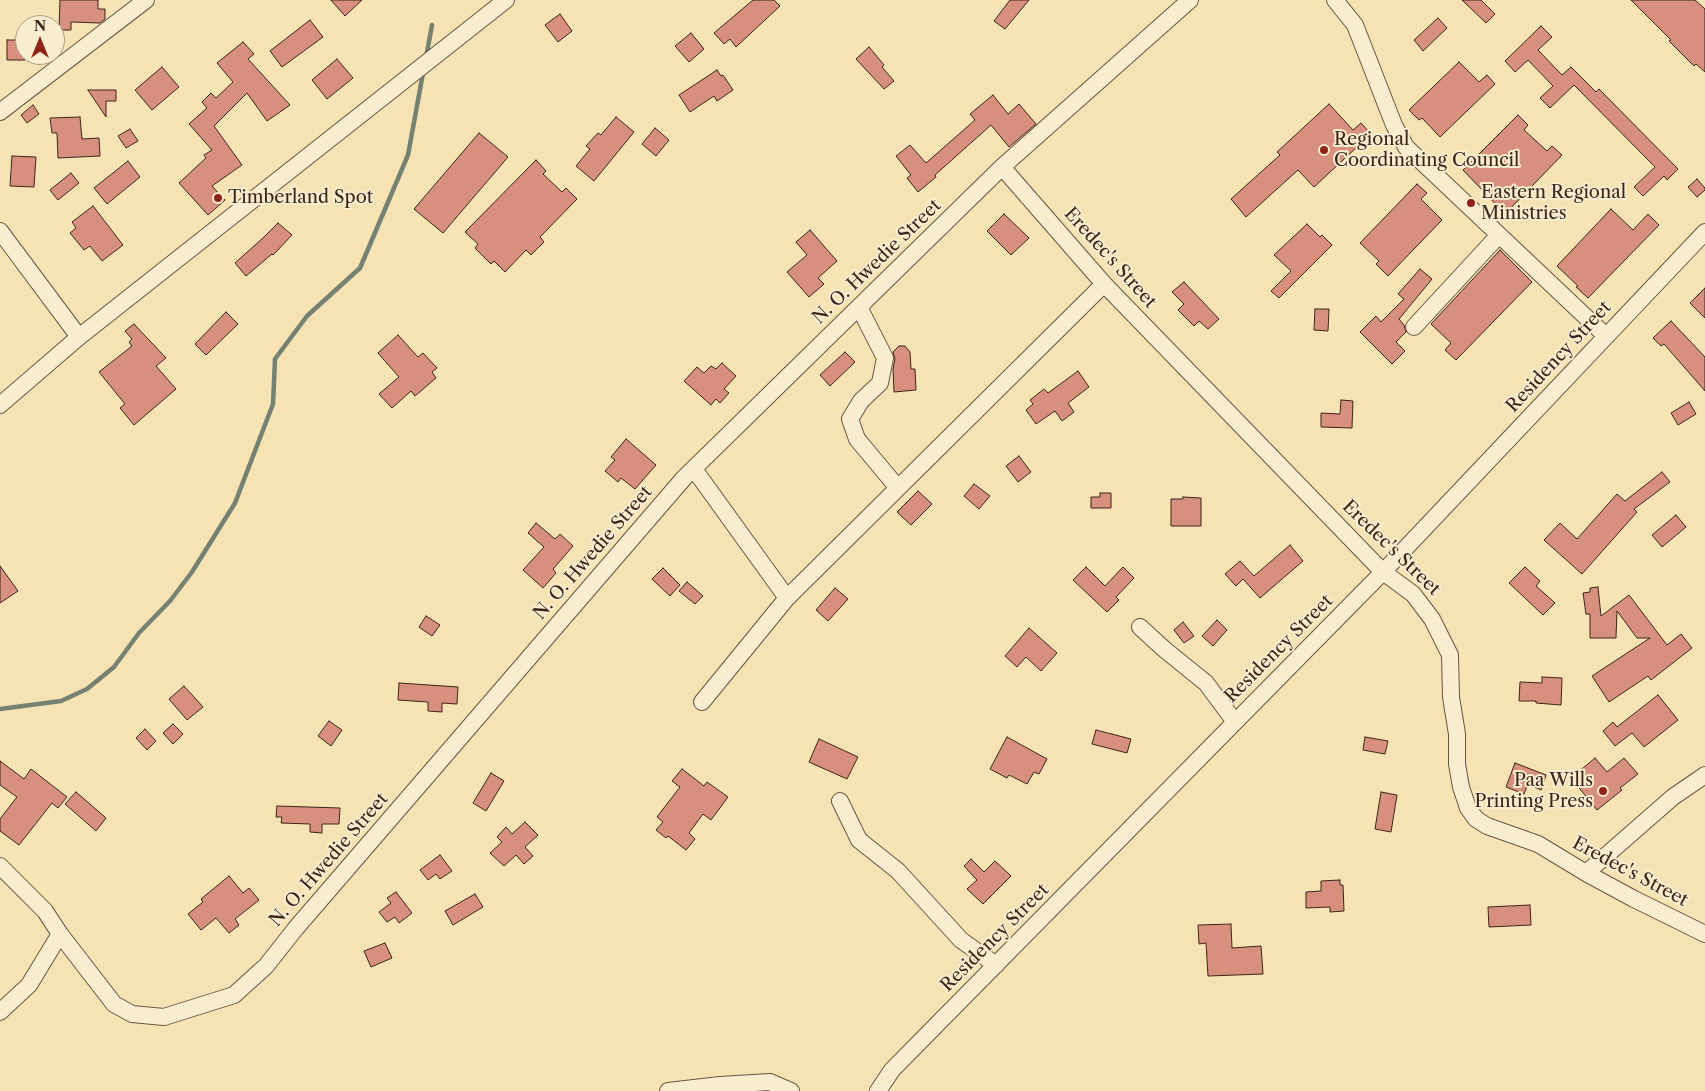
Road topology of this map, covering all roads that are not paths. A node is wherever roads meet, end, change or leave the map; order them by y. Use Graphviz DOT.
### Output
graph roads {
  1 [pos="146,0"];
  2 [pos="506,0"];
  3 [pos="1190,0"];
  4 [pos="1335,0"];
  5 [pos="0,112"];
  6 [pos="1002,167"];
  7 [pos="0,231"];
  8 [pos="1705,232"];
  9 [pos="1499,235"];
  10 [pos="1104,284"];
  11 [pos="859,307"];
  12 [pos="1414,327"];
  13 [pos="1606,336"];
  14 [pos="79,337"];
  15 [pos="0,405"];
  16 [pos="694,469"];
  17 [pos="898,488"];
  18 [pos="1383,572"];
  19 [pos="787,598"];
  20 [pos="1140,627"];
  21 [pos="702,702"];
  22 [pos="1235,722"];
  23 [pos="1705,775"];
  24 [pos="840,801"];
  25 [pos="0,866"];
  26 [pos="1586,873"];
  27 [pos="60,934"];
  28 [pos="1705,934"];
  29 [pos="996,965"];
  30 [pos="0,1012"];
  31 [pos="668,1091"];
  32 [pos="791,1091"];
  33 [pos="878,1091"];
  1 -- 5 [label="street"];
  2 -- 14 [label="street"];
  3 -- 6 [label="street, N. O. Hwedie Street"];
  4 -- 9 [label="street"];
  6 -- 10 [label="street, Eredec's Street"];
  6 -- 11 [label="street, N. O. Hwedie Street"];
  7 -- 14 [label="street"];
  8 -- 13 [label="street, Residency Street"];
  9 -- 12 [label="street"];
  9 -- 13 [label="street"];
  10 -- 17 [label="street"];
  10 -- 18 [label="street, Eredec's Street"];
  11 -- 16 [label="street, N. O. Hwedie Street"];
  11 -- 17 [label="street"];
  13 -- 18 [label="street, Residency Street"];
  14 -- 15 [label="street"];
  16 -- 19 [label="street"];
  16 -- 27 [label="street, N. O. Hwedie Street"];
  17 -- 19 [label="street"];
  18 -- 22 [label="street, Residency Street"];
  18 -- 26 [label="street, Eredec's Street"];
  19 -- 21 [label="street"];
  20 -- 22 [label="street"];
  22 -- 29 [label="street, Residency Street"];
  23 -- 26 [label="street"];
  24 -- 29 [label="street"];
  25 -- 27 [label="street, N. O. Hwedie Street"];
  26 -- 28 [label="street, Eredec's Street"];
  27 -- 30 [label="street"];
  29 -- 33 [label="street, Residency Street"];
  31 -- 32 [label="street"];
}
